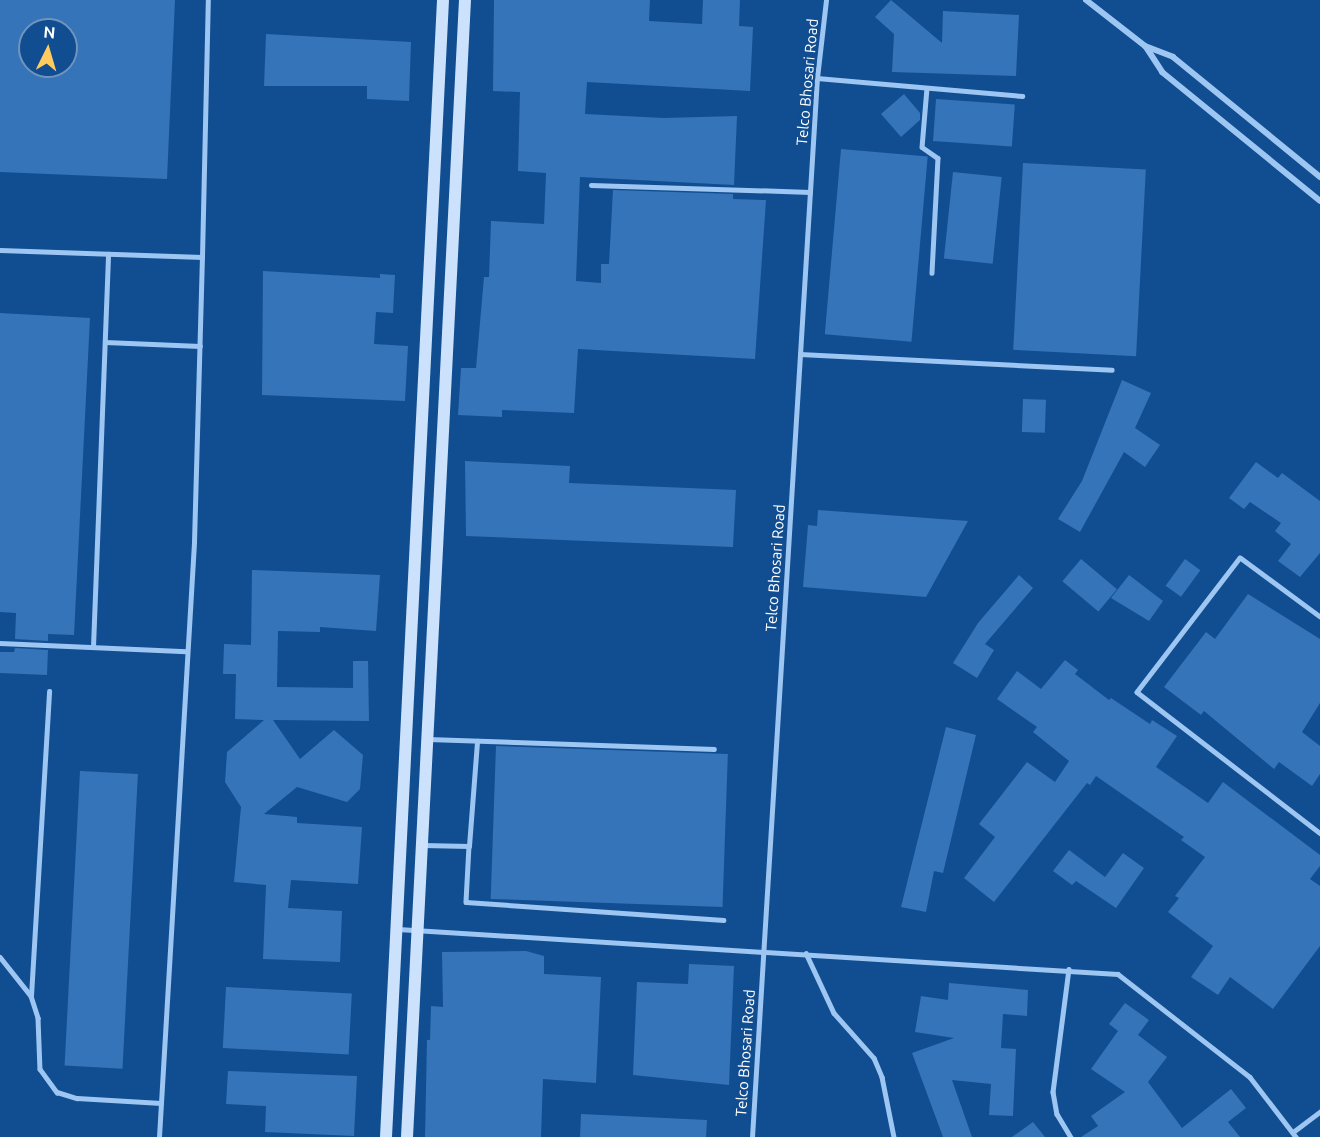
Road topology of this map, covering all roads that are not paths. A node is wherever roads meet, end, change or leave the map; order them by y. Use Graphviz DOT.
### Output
graph roads {
  1 [pos="208,0"];
  2 [pos="442,0"];
  3 [pos="465,0"];
  4 [pos="826,0"];
  5 [pos="1086,0"];
  6 [pos="1145,46"];
  7 [pos="817,78"];
  8 [pos="927,88"];
  9 [pos="1022,96"];
  10 [pos="1320,177"];
  11 [pos="591,185"];
  12 [pos="810,192"];
  13 [pos="1320,201"];
  14 [pos="0,250"];
  15 [pos="108,254"];
  16 [pos="202,257"];
  17 [pos="932,273"];
  18 [pos="105,342"];
  19 [pos="200,346"];
  20 [pos="800,354"];
  21 [pos="1112,370"];
  22 [pos="1320,617"];
  23 [pos="0,643"];
  24 [pos="93,647"];
  25 [pos="186,651"];
  26 [pos="49,692"];
  27 [pos="428,739"];
  28 [pos="477,741"];
  29 [pos="714,749"];
  30 [pos="1320,833"];
  31 [pos="423,844"];
  32 [pos="469,846"];
  33 [pos="723,920"];
  34 [pos="396,928"];
  35 [pos="418,931"];
  36 [pos="763,951"];
  37 [pos="806,953"];
  38 [pos="0,957"];
  39 [pos="1070,969"];
  40 [pos="31,996"];
  41 [pos="161,1103"];
  42 [pos="1320,1112"];
  43 [pos="1295,1135"];
  44 [pos="159,1137"];
  45 [pos="386,1137"];
  46 [pos="407,1137"];
  47 [pos="752,1137"];
  48 [pos="894,1137"];
  49 [pos="1071,1137"];
  1 -- 16 [label="lane"];
  2 -- 34 [label="street"];
  3 -- 27 [label="street"];
  4 -- 7 [label="lane, Telco Bhosari Road"];
  5 -- 6 [label="street"];
  6 -- 10 [label="street"];
  6 -- 13 [label="street"];
  7 -- 8 [label="lane"];
  7 -- 12 [label="lane, Telco Bhosari Road"];
  8 -- 9 [label="lane"];
  8 -- 17 [label="lane"];
  11 -- 12 [label="lane"];
  12 -- 20 [label="lane, Telco Bhosari Road"];
  14 -- 15 [label="lane"];
  15 -- 16 [label="lane"];
  15 -- 18 [label="lane"];
  16 -- 19 [label="lane"];
  18 -- 19 [label="lane"];
  18 -- 24 [label="lane"];
  19 -- 25 [label="lane"];
  20 -- 21 [label="lane"];
  20 -- 36 [label="lane, Telco Bhosari Road"];
  22 -- 30 [label="lane"];
  23 -- 24 [label="lane"];
  24 -- 25 [label="lane"];
  25 -- 41 [label="lane"];
  26 -- 40 [label="lane"];
  27 -- 28 [label="lane"];
  27 -- 31 [label="street"];
  28 -- 29 [label="lane"];
  28 -- 32 [label="lane"];
  31 -- 32 [label="lane"];
  31 -- 35 [label="street"];
  32 -- 33 [label="lane"];
  34 -- 35 [label="lane"];
  34 -- 45 [label="street"];
  35 -- 36 [label="lane"];
  35 -- 46 [label="street"];
  36 -- 37 [label="lane"];
  36 -- 47 [label="lane, Telco Bhosari Road"];
  37 -- 39 [label="lane"];
  37 -- 48 [label="lane"];
  38 -- 40 [label="lane"];
  39 -- 43 [label="lane"];
  39 -- 49 [label="lane"];
  40 -- 41 [label="lane"];
  41 -- 44 [label="lane"];
  42 -- 43 [label="lane"];
}
